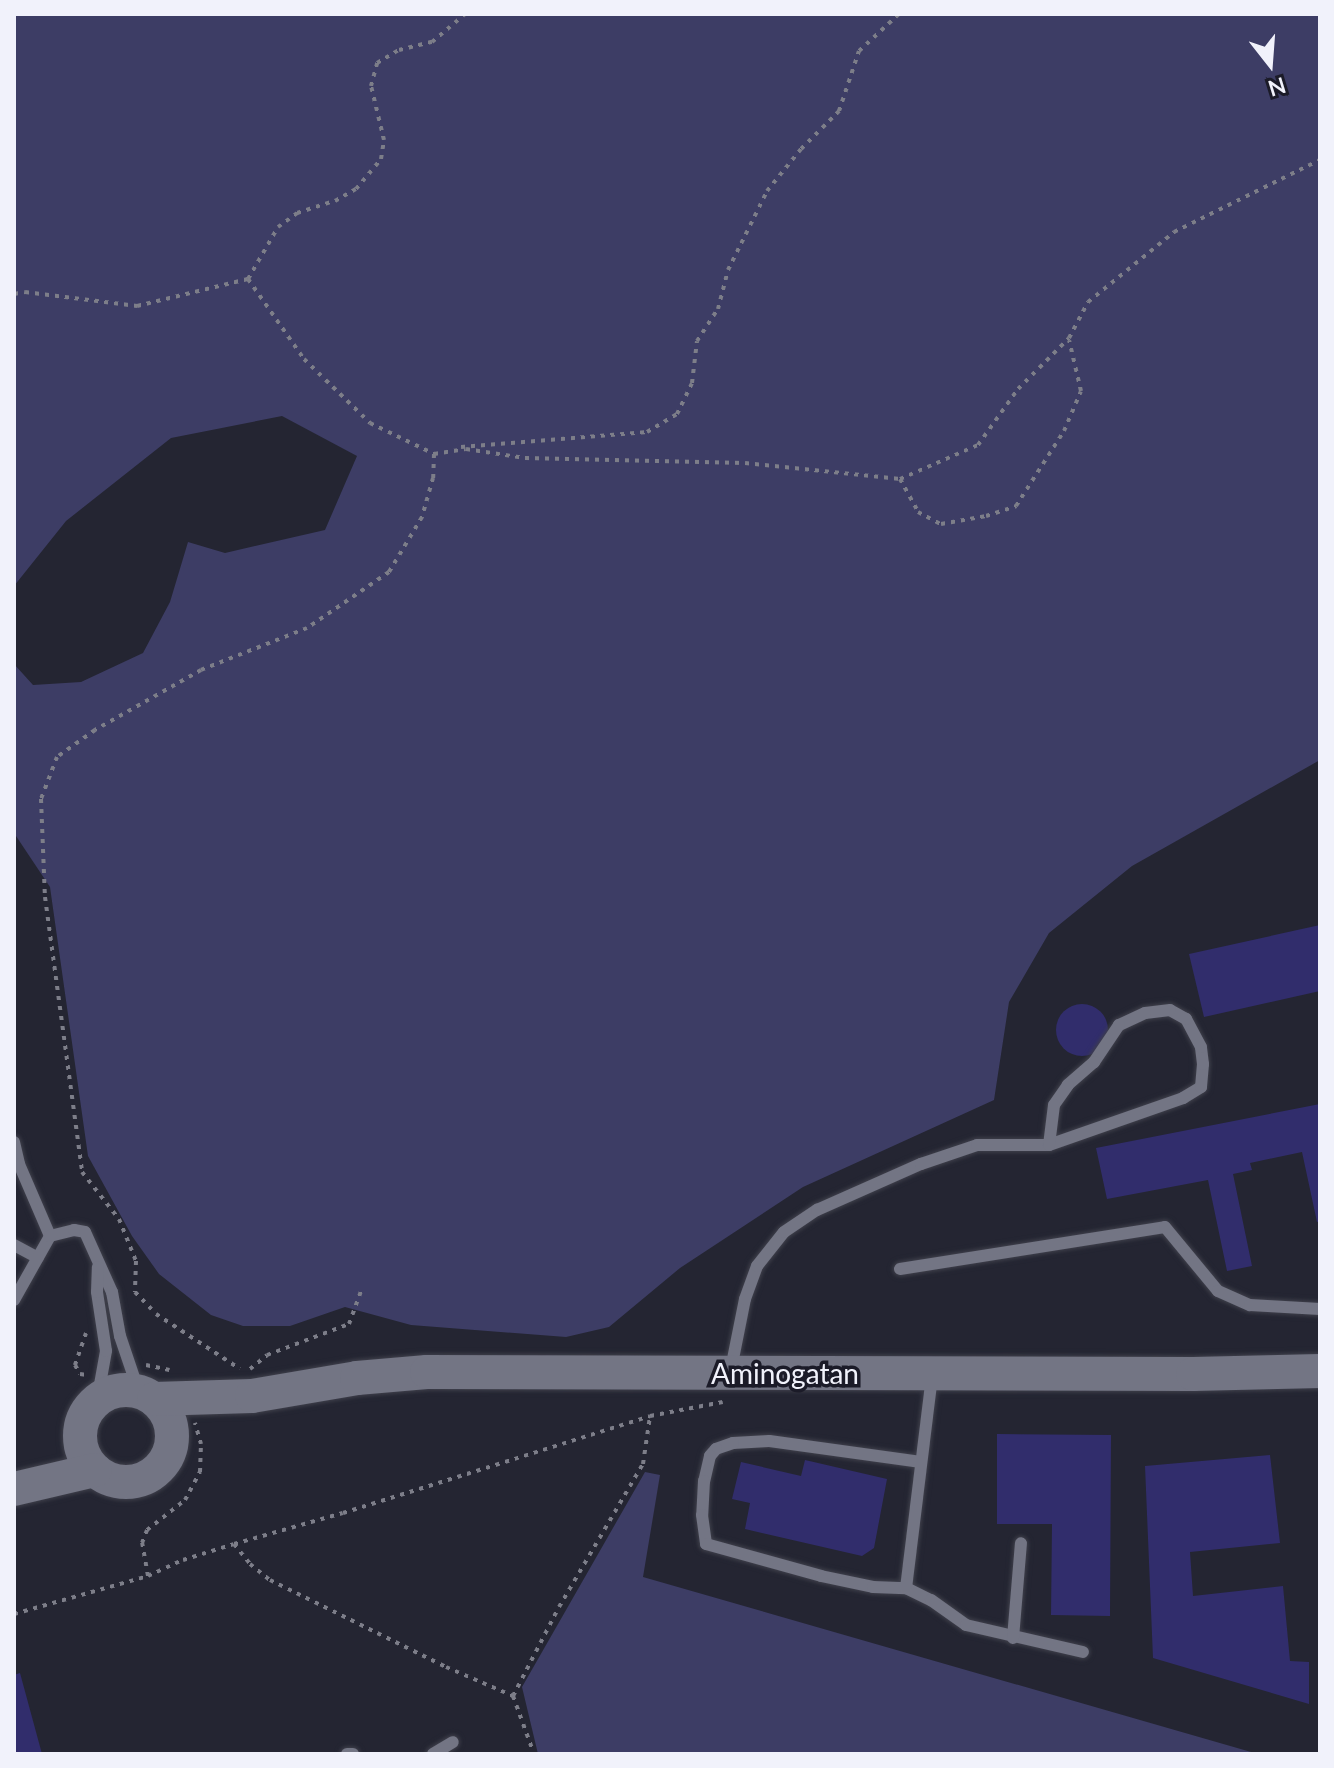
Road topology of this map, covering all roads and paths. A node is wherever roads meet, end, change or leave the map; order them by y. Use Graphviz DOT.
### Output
graph roads {
  1 [pos="465,14"];
  2 [pos="899,14"];
  3 [pos="1320,160"];
  4 [pos="248,279"];
  5 [pos="14,294"];
  6 [pos="1069,338"];
  7 [pos="447,449"];
  8 [pos="434,454"];
  9 [pos="900,479"];
  10 [pos="14,1142"];
  11 [pos="1049,1145"];
  12 [pos="17,1168"];
  13 [pos="50,1236"];
  14 [pos="14,1245"];
  15 [pos="38,1258"];
  16 [pos="98,1264"];
  17 [pos="900,1269"];
  18 [pos="361,1291"];
  19 [pos="14,1300"];
  20 [pos="1320,1309"];
  21 [pos="1320,1371"];
  22 [pos="730,1372"];
  23 [pos="932,1373"];
  24 [pos="147,1396"];
  25 [pos="252,1396"];
  26 [pos="97,1401"];
  27 [pos="650,1416"];
  28 [pos="80,1431"];
  29 [pos="172,1444"];
  30 [pos="921,1462"];
  31 [pos="95,1470"];
  32 [pos="14,1480"];
  33 [pos="14,1489"];
  34 [pos="1021,1543"];
  35 [pos="906,1588"];
  36 [pos="14,1614"];
  37 [pos="1013,1638"];
  38 [pos="1083,1652"];
  39 [pos="513,1696"];
  40 [pos="453,1742"];
  41 [pos="433,1754"];
  42 [pos="534,1754"];
  1 -- 4 [label="path"];
  2 -- 7 [label="path"];
  3 -- 6 [label="path"];
  4 -- 5 [label="path"];
  4 -- 8 [label="path"];
  6 -- 9 [label="path"];
  6 -- 9 [label="path"];
  7 -- 8 [label="path"];
  7 -- 9 [label="path"];
  8 -- 18 [label="path"];
  10 -- 12 [label="lane"];
  11 -- 11 [label="lane"];
  11 -- 22 [label="lane"];
  12 -- 13 [label="lane"];
  13 -- 15 [label="lane"];
  13 -- 16 [label="lane"];
  14 -- 15 [label="lane"];
  15 -- 19 [label="lane"];
  16 -- 24 [label="lane"];
  16 -- 26 [label="lane"];
  17 -- 20 [label="lane"];
  21 -- 23 [label="street, Aminogatan"];
  22 -- 23 [label="street, Aminogatan"];
  22 -- 25 [label="street, Aminogatan"];
  23 -- 30 [label="lane"];
  24 -- 25 [label="street, Aminogatan"];
  24 -- 26 [label="street, Aminogatan"];
  24 -- 29 [label="street"];
  25 -- 29 [label="street, Aminogatan"];
  26 -- 28 [label="street"];
  27 -- 39 [label="path"];
  28 -- 31 [label="street"];
  28 -- 32 [label="street"];
  29 -- 31 [label="street, Aminogatan"];
  30 -- 35 [label="lane"];
  30 -- 35 [label="lane"];
  31 -- 33 [label="street, Aminogatan"];
  34 -- 37 [label="lane"];
  35 -- 37 [label="lane"];
  36 -- 39 [label="path"];
  37 -- 38 [label="lane"];
  39 -- 42 [label="path"];
  40 -- 41 [label="lane"];
}
